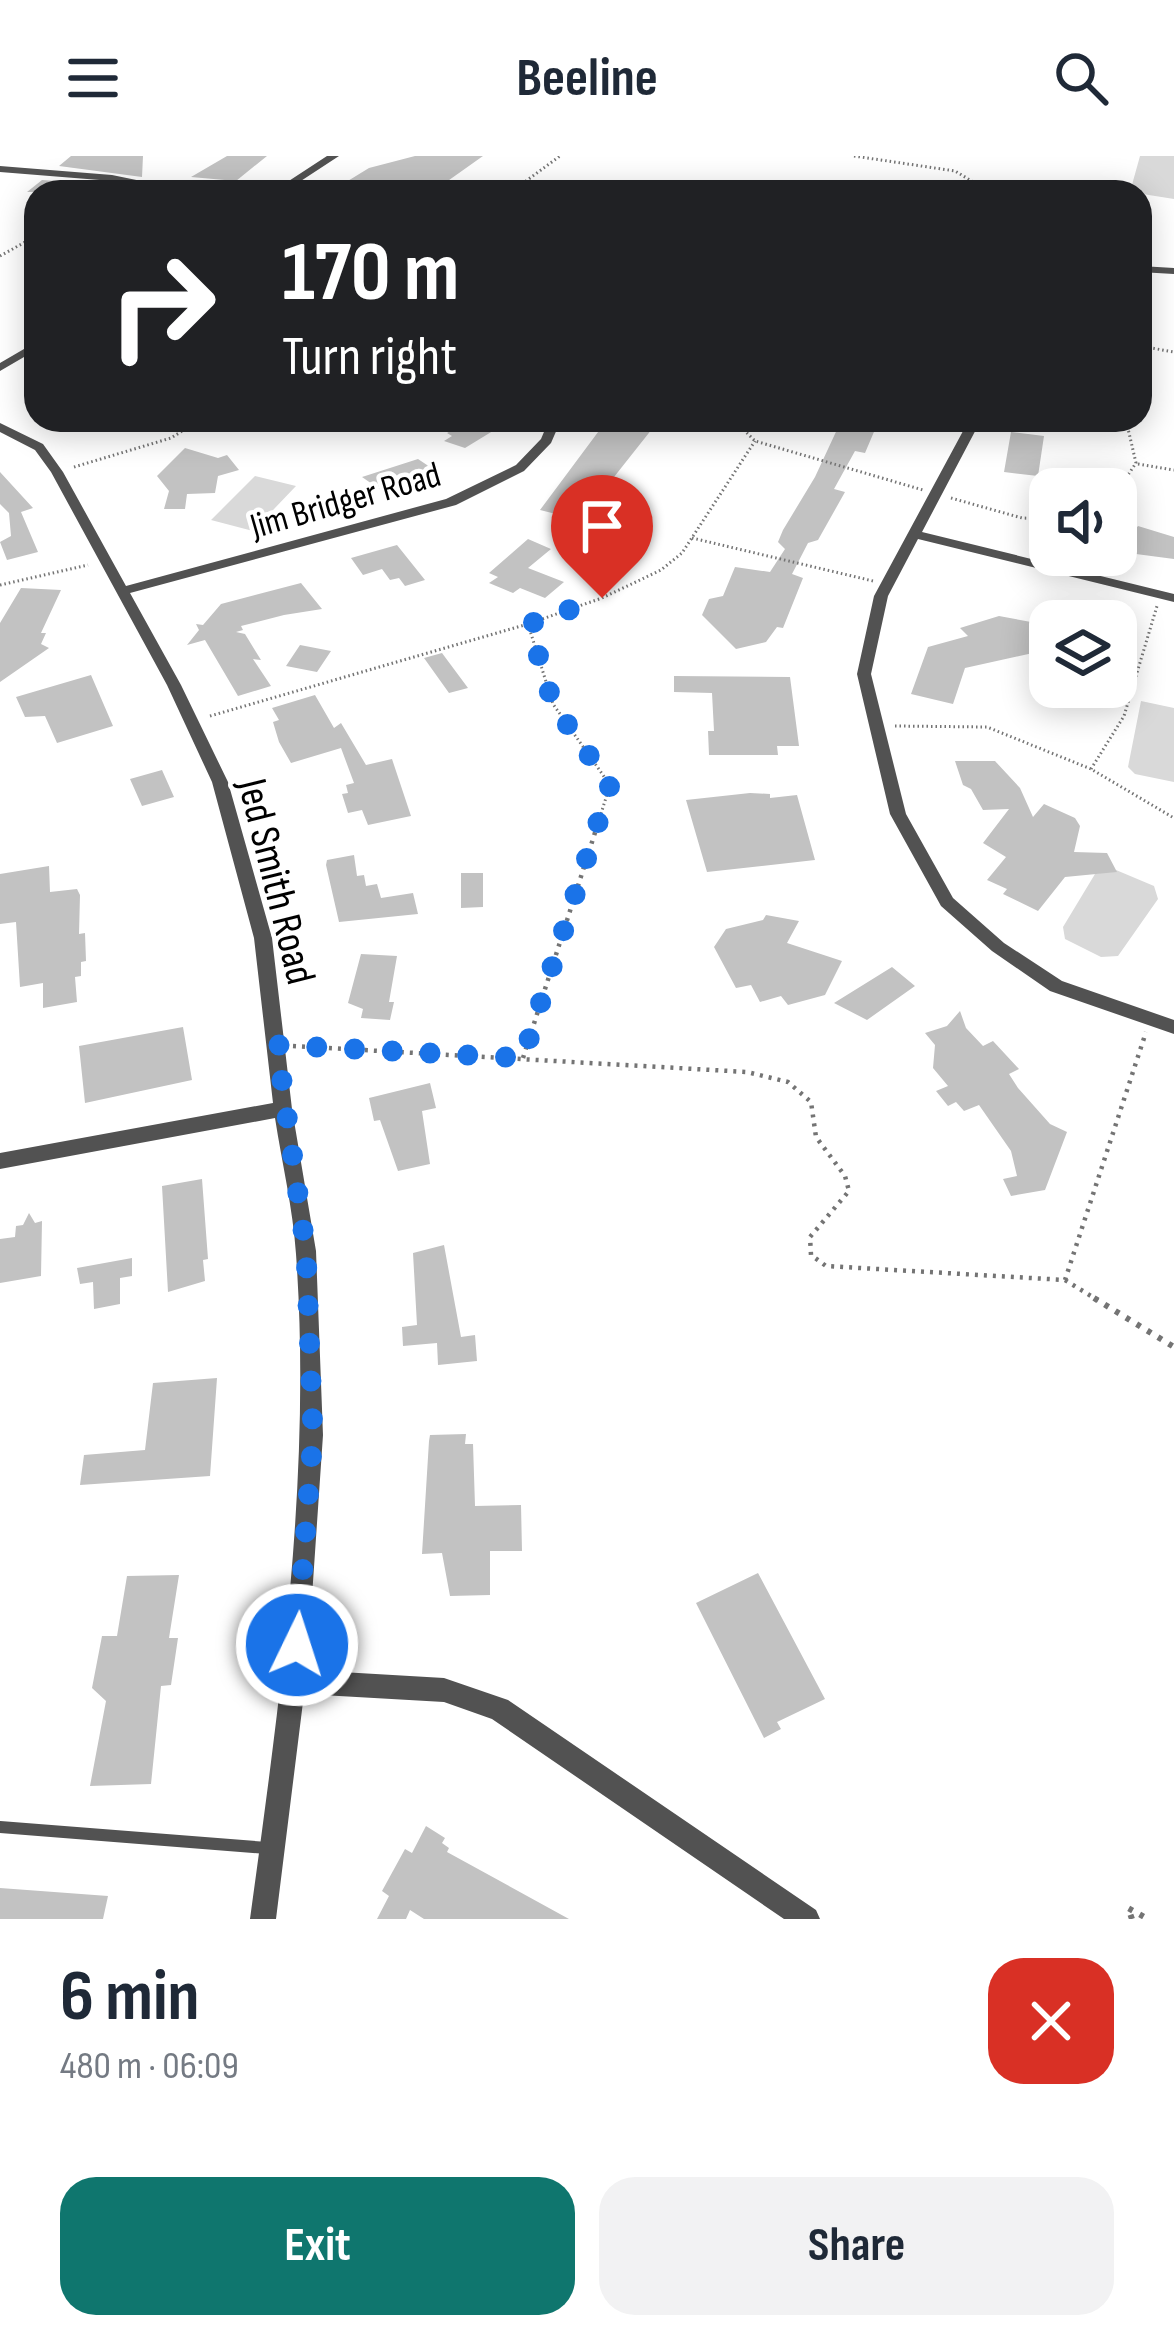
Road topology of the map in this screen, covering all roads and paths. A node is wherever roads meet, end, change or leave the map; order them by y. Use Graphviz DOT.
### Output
graph roads {
  1 [pos="334,156"];
  2 [pos="560,156"];
  3 [pos="854,156"];
  4 [pos="0,169"];
  5 [pos="123,180"];
  6 [pos="296,180"];
  7 [pos="527,180"];
  8 [pos="970,180"];
  9 [pos="0,427"];
  10 [pos="180,432"];
  11 [pos="550,432"];
  12 [pos="746,432"];
  13 [pos="969,432"];
  14 [pos="1129,432"];
  15 [pos="755,441"];
  16 [pos="1136,463"];
  17 [pos="1133,468"];
  18 [pos="1174,470"];
  19 [pos="57,472"];
  20 [pos="936,494"];
  21 [pos="1029,518"];
  22 [pos="916,534"];
  23 [pos="692,538"];
  24 [pos="106,560"];
  25 [pos="888,584"];
  26 [pos="0,586"];
  27 [pos="123,591"];
  28 [pos="1167,596"];
  29 [pos="529,624"];
  30 [pos="210,716"];
  31 [pos="877,727"];
  32 [pos="1090,769"];
  33 [pos="1174,818"];
  34 [pos="1149,1021"];
  35 [pos="1174,1027"];
  36 [pos="277,1045"];
  37 [pos="523,1058"];
  38 [pos="283,1109"];
  39 [pos="0,1161"];
  40 [pos="1066,1280"];
  41 [pos="1174,1347"];
  42 [pos="294,1681"];
  43 [pos="0,1827"];
  44 [pos="272,1848"];
  45 [pos="263,1919"];
  46 [pos="807,1919"];
  47 [pos="1132,1919"];
  48 [pos="1148,1919"];
  1 -- 6 [label="street"];
  2 -- 7 [label="path"];
  3 -- 8 [label="path"];
  4 -- 5 [label="street"];
  9 -- 19 [label="street, Jed Smith Road"];
  10 -- 19 [label="path"];
  11 -- 27 [label="street, Jim Bridger Road"];
  12 -- 15 [label="path"];
  13 -- 20 [label="street"];
  14 -- 16 [label="path"];
  15 -- 20 [label="path"];
  15 -- 23 [label="path"];
  16 -- 17 [label="path"];
  16 -- 18 [label="path"];
  19 -- 24 [label="street, Jed Smith Road"];
  20 -- 21 [label="path"];
  20 -- 22 [label="street"];
  22 -- 25 [label="street"];
  22 -- 28 [label="street"];
  23 -- 25 [label="path"];
  23 -- 29 [label="path"];
  24 -- 26 [label="path"];
  24 -- 27 [label="street, Jed Smith Road"];
  25 -- 31 [label="street"];
  27 -- 36 [label="street, Jed Smith Road"];
  28 -- 32 [label="path"];
  29 -- 30 [label="path"];
  29 -- 37 [label="path"];
  31 -- 32 [label="path"];
  31 -- 34 [label="street"];
  32 -- 33 [label="path"];
  34 -- 35 [label="street"];
  34 -- 40 [label="path"];
  36 -- 37 [label="path"];
  36 -- 38 [label="street, Jed Smith Road"];
  37 -- 40 [label="path"];
  38 -- 39 [label="street"];
  38 -- 42 [label="street, Jed Smith Road"];
  40 -- 41 [label="path"];
  42 -- 44 [label="street, Jed Smith Road"];
  42 -- 46 [label="street"];
  43 -- 44 [label="lane"];
  44 -- 45 [label="street, Jed Smith Road"];
  47 -- 48 [label="path"];
}
